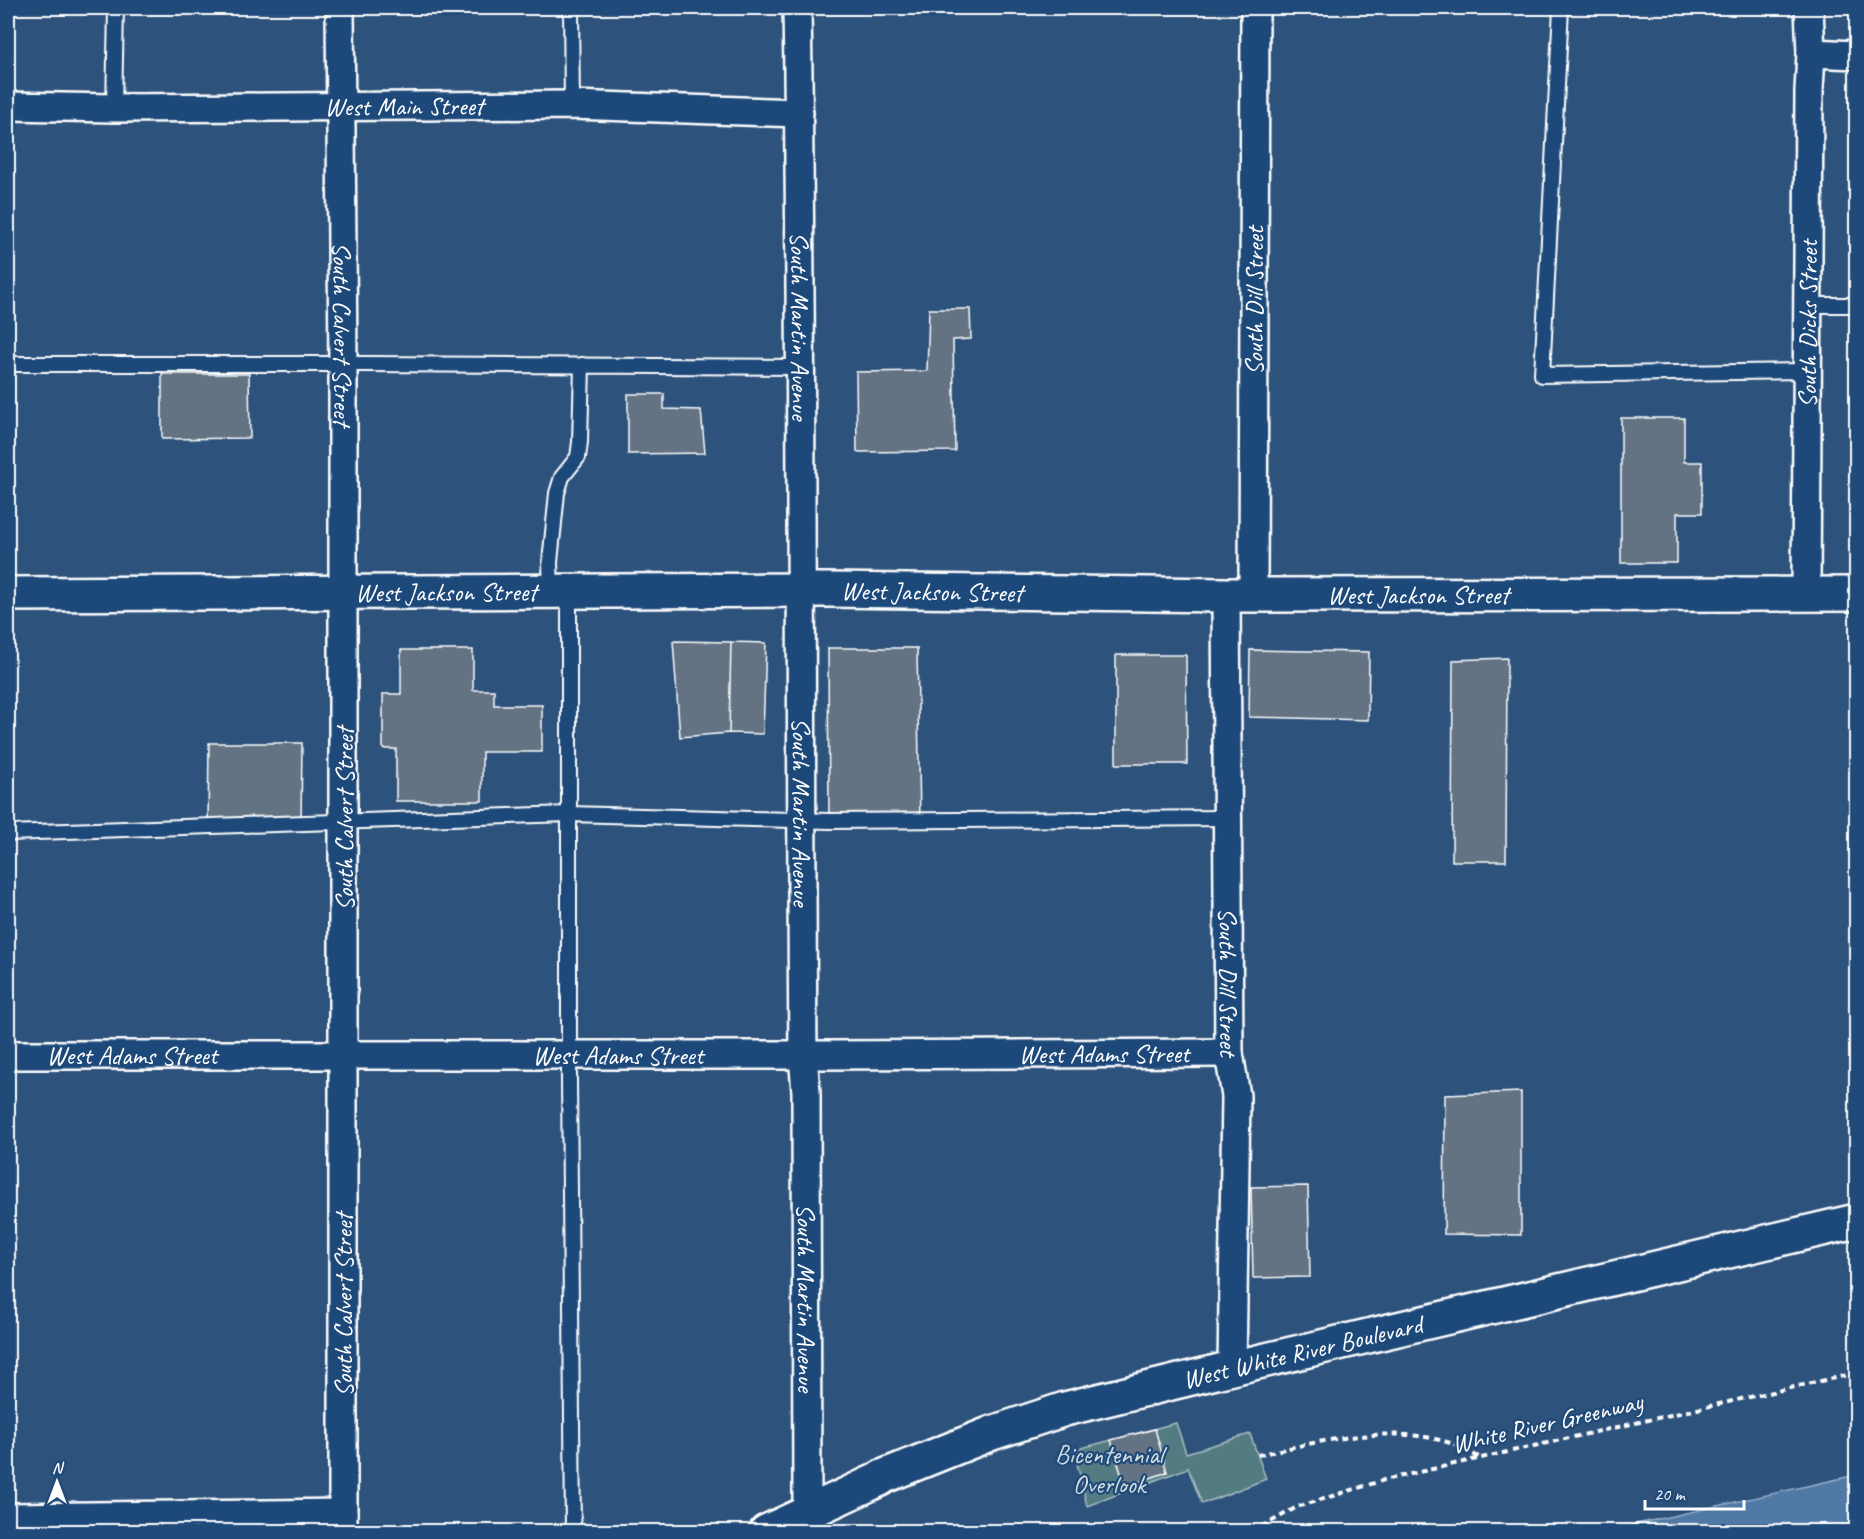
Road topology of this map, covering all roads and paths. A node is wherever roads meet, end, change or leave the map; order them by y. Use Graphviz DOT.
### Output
graph roads {
  1 [pos="116,8"];
  2 [pos="340,8"];
  3 [pos="571,8"];
  4 [pos="797,8"];
  5 [pos="1255,8"];
  6 [pos="1561,8"];
  7 [pos="1809,8"];
  8 [pos="1811,53"];
  9 [pos="1857,55"];
  10 [pos="572,105"];
  11 [pos="8,106"];
  12 [pos="341,106"];
  13 [pos="114,108"];
  14 [pos="799,113"];
  15 [pos="1808,305"];
  16 [pos="1857,305"];
  17 [pos="8,364"];
  18 [pos="344,364"];
  19 [pos="582,365"];
  20 [pos="801,367"];
  21 [pos="1808,371"];
  22 [pos="802,590"];
  23 [pos="560,591"];
  24 [pos="343,592"];
  25 [pos="8,594"];
  26 [pos="1806,594"];
  27 [pos="1857,594"];
  28 [pos="1240,595"];
  29 [pos="569,814"];
  30 [pos="1227,818"];
  31 [pos="801,821"];
  32 [pos="344,822"];
  33 [pos="8,833"];
  34 [pos="1229,1053"];
  35 [pos="8,1055"];
  36 [pos="344,1055"];
  37 [pos="570,1055"];
  38 [pos="803,1055"];
  39 [pos="1857,1221"];
  40 [pos="1232,1368"];
  41 [pos="1857,1373"];
  42 [pos="1258,1455"];
  43 [pos="1481,1458"];
  44 [pos="807,1511"];
  45 [pos="8,1517"];
  46 [pos="343,1522"];
  47 [pos="573,1532"];
  48 [pos="766,1532"];
  49 [pos="1253,1532"];
  1 -- 13 [label="lane"];
  2 -- 12 [label="street, South Calvert Street"];
  3 -- 10 [label="lane"];
  4 -- 14 [label="street, South Martin Avenue"];
  5 -- 28 [label="street, South Dill Street"];
  6 -- 21 [label="lane"];
  7 -- 8 [label="street, South Dicks Street"];
  8 -- 9 [label="street"];
  8 -- 15 [label="street, South Dicks Street"];
  10 -- 12 [label="street, West Main Street"];
  10 -- 14 [label="street, West Main Street"];
  11 -- 13 [label="street, West Main Street"];
  12 -- 13 [label="street, West Main Street"];
  12 -- 18 [label="street, South Calvert Street"];
  14 -- 20 [label="street, South Martin Avenue"];
  15 -- 16 [label="lane"];
  15 -- 21 [label="street, South Dicks Street"];
  17 -- 18 [label="lane"];
  18 -- 19 [label="lane"];
  18 -- 24 [label="street, South Calvert Street"];
  19 -- 20 [label="lane"];
  19 -- 23 [label="lane"];
  20 -- 22 [label="street, South Martin Avenue"];
  21 -- 26 [label="street, South Dicks Street"];
  22 -- 23 [label="main road, West Jackson Street"];
  22 -- 28 [label="main road, West Jackson Street"];
  22 -- 31 [label="street, South Martin Avenue"];
  23 -- 24 [label="main road, West Jackson Street"];
  23 -- 29 [label="lane"];
  24 -- 25 [label="main road, West Jackson Street"];
  24 -- 32 [label="street, South Calvert Street"];
  26 -- 27 [label="main road, West Jackson Street"];
  26 -- 28 [label="main road, West Jackson Street"];
  28 -- 30 [label="street, South Dill Street"];
  29 -- 31 [label="lane"];
  29 -- 32 [label="lane"];
  29 -- 37 [label="lane"];
  30 -- 31 [label="lane"];
  30 -- 34 [label="street, South Dill Street"];
  31 -- 38 [label="street, South Martin Avenue"];
  32 -- 33 [label="lane"];
  32 -- 36 [label="street, South Calvert Street"];
  34 -- 38 [label="street, West Adams Street"];
  34 -- 40 [label="street, South Dill Street"];
  35 -- 36 [label="street, West Adams Street"];
  36 -- 37 [label="street, West Adams Street"];
  36 -- 46 [label="street, South Calvert Street"];
  37 -- 38 [label="street, West Adams Street"];
  37 -- 47 [label="lane"];
  38 -- 44 [label="street, South Martin Avenue"];
  39 -- 40 [label="main road, West White River Boulevard"];
  40 -- 44 [label="main road, West White River Boulevard"];
  41 -- 43 [label="path, White River Greenway"];
  42 -- 43 [label="path"];
  43 -- 49 [label="path, White River Greenway"];
  44 -- 48 [label="main road, West White River Boulevard"];
  45 -- 46 [label="street"];
}
